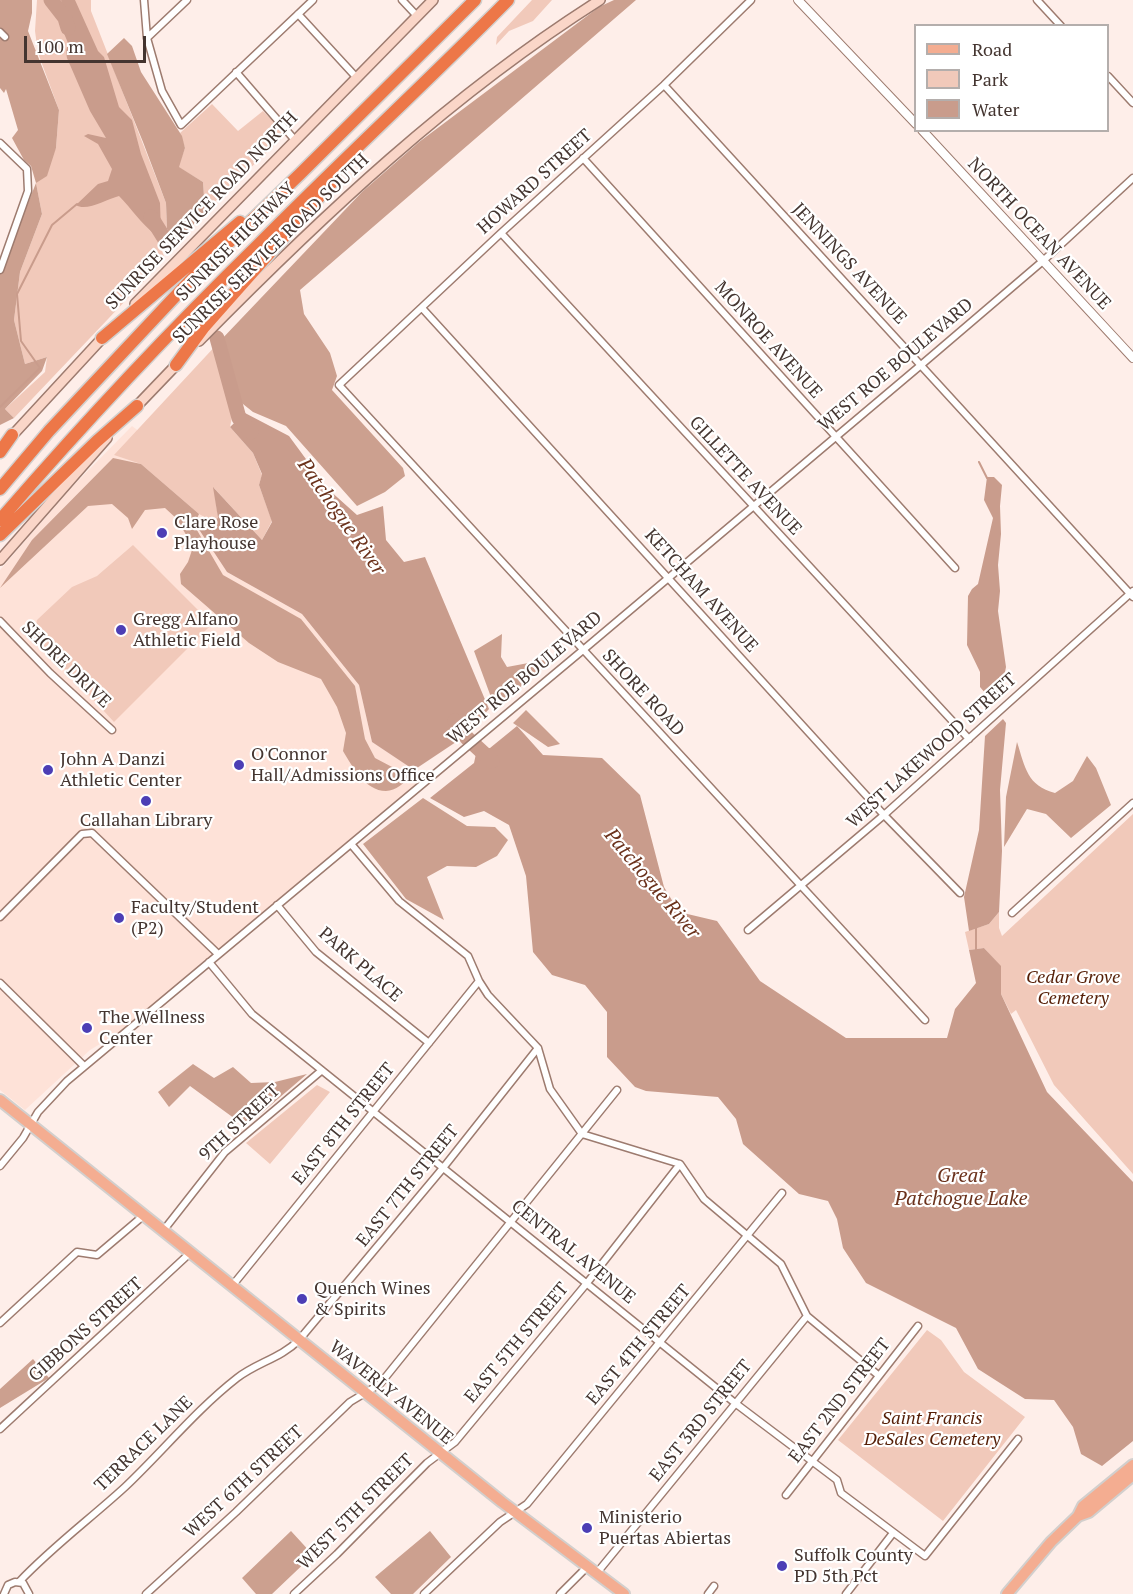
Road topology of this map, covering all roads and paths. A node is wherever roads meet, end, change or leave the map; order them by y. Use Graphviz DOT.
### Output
graph roads {
  1 [pos="144,0"];
  2 [pos="187,0"];
  3 [pos="313,0"];
  4 [pos="402,0"];
  5 [pos="433,0"];
  6 [pos="475,0"];
  7 [pos="508,0"];
  8 [pos="600,0"];
  9 [pos="751,0"];
  10 [pos="798,0"];
  11 [pos="1037,0"];
  12 [pos="298,14"];
  13 [pos="417,16"];
  14 [pos="1058,24"];
  15 [pos="147,38"];
  16 [pos="236,72"];
  17 [pos="356,77"];
  18 [pos="1109,78"];
  19 [pos="664,85"];
  20 [pos="1133,103"];
  21 [pos="914,123"];
  22 [pos="924,132"];
  23 [pos="294,139"];
  24 [pos="0,142"];
  25 [pos="364,143"];
  26 [pos="583,158"];
  27 [pos="300,174"];
  28 [pos="1133,178"];
  29 [pos="501,233"];
  30 [pos="1044,260"];
  31 [pos="1,267"];
  32 [pos="422,308"];
  33 [pos="102,338"];
  34 [pos="1133,358"];
  35 [pos="176,365"];
  36 [pos="921,365"];
  37 [pos="339,385"];
  38 [pos="137,406"];
  39 [pos="12,435"];
  40 [pos="836,437"];
  41 [pos="0,451"];
  42 [pos="0,489"];
  43 [pos="752,506"];
  44 [pos="0,520"];
  45 [pos="0,535"];
  46 [pos="0,560"];
  47 [pos="955,568"];
  48 [pos="669,578"];
  49 [pos="1132,594"];
  50 [pos="0,621"];
  51 [pos="583,650"];
  52 [pos="112,730"];
  53 [pos="969,739"];
  54 [pos="1133,803"];
  55 [pos="884,815"];
  56 [pos="351,844"];
  57 [pos="801,886"];
  58 [pos="960,893"];
  59 [pos="277,905"];
  60 [pos="1012,913"];
  61 [pos="0,917"];
  62 [pos="748,930"];
  63 [pos="218,954"];
  64 [pos="209,962"];
  65 [pos="479,981"];
  66 [pos="0,983"];
  67 [pos="925,1020"];
  68 [pos="429,1042"];
  69 [pos="538,1048"];
  70 [pos="84,1066"];
  71 [pos="321,1071"];
  72 [pos="617,1090"];
  73 [pos="0,1100"];
  74 [pos="373,1112"];
  75 [pos="31,1125"];
  76 [pos="582,1134"];
  77 [pos="680,1164"];
  78 [pos="0,1166"];
  79 [pos="443,1168"];
  80 [pos="782,1193"];
  81 [pos="143,1216"];
  82 [pos="510,1222"];
  83 [pos="163,1231"];
  84 [pos="749,1235"];
  85 [pos="190,1253"];
  86 [pos="587,1283"];
  87 [pos="232,1286"];
  88 [pos="807,1316"];
  89 [pos="0,1323"];
  90 [pos="918,1326"];
  91 [pos="299,1340"];
  92 [pos="661,1342"];
  93 [pos="878,1376"];
  94 [pos="364,1393"];
  95 [pos="735,1403"];
  96 [pos="0,1429"];
  97 [pos="1018,1439"];
  98 [pos="440,1453"];
  99 [pos="813,1461"];
  100 [pos="1133,1465"];
  101 [pos="1133,1475"];
  102 [pos="786,1495"];
  103 [pos="515,1512"];
  104 [pos="1078,1516"];
  105 [pos="893,1533"];
  106 [pos="591,1571"];
  107 [pos="19,1582"];
  108 [pos="714,1586"];
  109 [pos="4,1594"];
  110 [pos="29,1594"];
  111 [pos="146,1594"];
  112 [pos="294,1594"];
  113 [pos="424,1594"];
  114 [pos="560,1594"];
  115 [pos="624,1594"];
  116 [pos="708,1594"];
  117 [pos="846,1594"];
  118 [pos="1007,1594"];
  1 -- 15 [label="street"];
  2 -- 15 [label="street"];
  3 -- 12 [label="street"];
  4 -- 13 [label="street"];
  5 -- 13 [label="main road, SUNRISE SERVICE ROAD NORTH"];
  6 -- 27 [label="highway, SUNRISE HIGHWAY"];
  7 -- 25 [label="highway, SUNRISE HIGHWAY"];
  8 -- 35 [label="main road, SUNRISE SERVICE ROAD SOUTH"];
  9 -- 19 [label="street, HOWARD STREET"];
  10 -- 21 [label="street"];
  11 -- 14 [label="street"];
  12 -- 16 [label="street"];
  12 -- 17 [label="street"];
  13 -- 17 [label="main road, SUNRISE SERVICE ROAD NORTH"];
  15 -- 16 [label="street"];
  16 -- 23 [label="street"];
  17 -- 23 [label="main road, SUNRISE SERVICE ROAD NORTH"];
  18 -- 20 [label="street"];
  19 -- 26 [label="street, HOWARD STREET"];
  19 -- 36 [label="street, JENNINGS AVENUE"];
  22 -- 30 [label="street, NORTH OCEAN AVENUE"];
  23 -- 33 [label="main road, SUNRISE SERVICE ROAD NORTH"];
  24 -- 31 [label="street"];
  25 -- 35 [label="highway"];
  25 -- 44 [label="highway, SUNRISE HIGHWAY"];
  26 -- 29 [label="street, HOWARD STREET"];
  26 -- 40 [label="street, MONROE AVENUE"];
  27 -- 33 [label="highway"];
  27 -- 42 [label="highway, SUNRISE HIGHWAY"];
  28 -- 30 [label="street, WEST ROE BOULEVARD"];
  29 -- 32 [label="street, HOWARD STREET"];
  29 -- 43 [label="street, GILLETTE AVENUE"];
  30 -- 34 [label="street, NORTH OCEAN AVENUE"];
  30 -- 36 [label="street, WEST ROE BOULEVARD"];
  32 -- 37 [label="street, HOWARD STREET"];
  32 -- 48 [label="street, KETCHAM AVENUE"];
  33 -- 39 [label="main road, SUNRISE SERVICE ROAD NORTH"];
  35 -- 38 [label="main road, SUNRISE SERVICE ROAD SOUTH"];
  36 -- 40 [label="street, WEST ROE BOULEVARD"];
  36 -- 49 [label="street, JENNINGS AVENUE"];
  37 -- 51 [label="street, SHORE ROAD"];
  38 -- 45 [label="highway"];
  38 -- 46 [label="main road, SUNRISE SERVICE ROAD SOUTH"];
  39 -- 41 [label="highway"];
  40 -- 43 [label="street, WEST ROE BOULEVARD"];
  40 -- 47 [label="street, MONROE AVENUE"];
  43 -- 48 [label="street, WEST ROE BOULEVARD"];
  43 -- 53 [label="street, GILLETTE AVENUE"];
  48 -- 51 [label="street, WEST ROE BOULEVARD"];
  48 -- 55 [label="street, KETCHAM AVENUE"];
  49 -- 53 [label="street, WEST LAKEWOOD STREET"];
  50 -- 52 [label="street, SHORE DRIVE"];
  51 -- 56 [label="street, WEST ROE BOULEVARD"];
  51 -- 57 [label="street, SHORE ROAD"];
  53 -- 55 [label="street, WEST LAKEWOOD STREET"];
  54 -- 60 [label="street"];
  55 -- 57 [label="street, WEST LAKEWOOD STREET"];
  55 -- 58 [label="street, KETCHAM AVENUE"];
  56 -- 59 [label="street, WEST ROE BOULEVARD"];
  56 -- 65 [label="street"];
  57 -- 62 [label="street, WEST LAKEWOOD STREET"];
  57 -- 67 [label="street, SHORE ROAD"];
  59 -- 63 [label="street, WEST ROE BOULEVARD"];
  59 -- 68 [label="street, PARK PLACE"];
  61 -- 63 [label="street"];
  63 -- 64 [label="street, WEST ROE BOULEVARD"];
  64 -- 70 [label="street, WEST ROE BOULEVARD"];
  64 -- 71 [label="street, CENTRAL AVENUE"];
  65 -- 68 [label="street, EAST 8TH STREET"];
  65 -- 69 [label="street"];
  66 -- 70 [label="street"];
  68 -- 74 [label="street, EAST 8TH STREET"];
  69 -- 76 [label="street"];
  69 -- 79 [label="street, EAST 7TH STREET"];
  70 -- 75 [label="street, WEST ROE BOULEVARD"];
  71 -- 74 [label="street, CENTRAL AVENUE"];
  71 -- 83 [label="street, 9TH STREET"];
  72 -- 76 [label="street, WEST 6TH STREET"];
  73 -- 75 [label="main road, WAVERLY AVENUE"];
  74 -- 79 [label="street, CENTRAL AVENUE"];
  74 -- 87 [label="street, EAST 8TH STREET"];
  75 -- 78 [label="street, WEST ROE BOULEVARD"];
  75 -- 81 [label="main road, WAVERLY AVENUE"];
  76 -- 77 [label="street"];
  76 -- 82 [label="street, WEST 6TH STREET"];
  77 -- 84 [label="street"];
  77 -- 86 [label="street, EAST 5TH STREET"];
  79 -- 82 [label="street, CENTRAL AVENUE"];
  79 -- 91 [label="street, EAST 7TH STREET"];
  80 -- 84 [label="street, EAST 4TH STREET"];
  81 -- 83 [label="main road, WAVERLY AVENUE"];
  81 -- 89 [label="street"];
  82 -- 86 [label="street, CENTRAL AVENUE"];
  82 -- 94 [label="street, WEST 6TH STREET"];
  83 -- 85 [label="main road, WAVERLY AVENUE"];
  84 -- 88 [label="street"];
  84 -- 92 [label="street, EAST 4TH STREET"];
  85 -- 87 [label="main road, WAVERLY AVENUE"];
  85 -- 96 [label="street, GIBBONS STREET"];
  86 -- 92 [label="street, CENTRAL AVENUE"];
  86 -- 98 [label="street, EAST 5TH STREET"];
  87 -- 91 [label="main road, WAVERLY AVENUE"];
  88 -- 93 [label="street"];
  88 -- 95 [label="street, EAST 3RD STREET"];
  90 -- 93 [label="street, EAST 2ND STREET"];
  91 -- 94 [label="main road, WAVERLY AVENUE"];
  91 -- 107 [label="street, TERRACE LANE"];
  92 -- 95 [label="street, CENTRAL AVENUE"];
  92 -- 103 [label="street, EAST 4TH STREET"];
  93 -- 99 [label="street, EAST 2ND STREET"];
  94 -- 98 [label="main road, WAVERLY AVENUE"];
  94 -- 111 [label="street, WEST 6TH STREET"];
  95 -- 99 [label="street, CENTRAL AVENUE"];
  95 -- 106 [label="street, EAST 3RD STREET"];
  97 -- 105 [label="street, CENTRAL AVENUE"];
  98 -- 103 [label="main road, WAVERLY AVENUE"];
  98 -- 112 [label="street, WEST 5TH STREET"];
  99 -- 102 [label="street, EAST 2ND STREET"];
  99 -- 105 [label="street, CENTRAL AVENUE"];
  100 -- 104 [label="main road"];
  101 -- 104 [label="main road"];
  103 -- 106 [label="main road, WAVERLY AVENUE"];
  103 -- 113 [label="street, EAST 4TH STREET"];
  104 -- 118 [label="main road"];
  105 -- 117 [label="street"];
  106 -- 114 [label="street, EAST 3RD STREET"];
  106 -- 115 [label="main road, WAVERLY AVENUE"];
  107 -- 109 [label="street, TERRACE LANE"];
  107 -- 110 [label="street"];
  108 -- 116 [label="street"];
}
